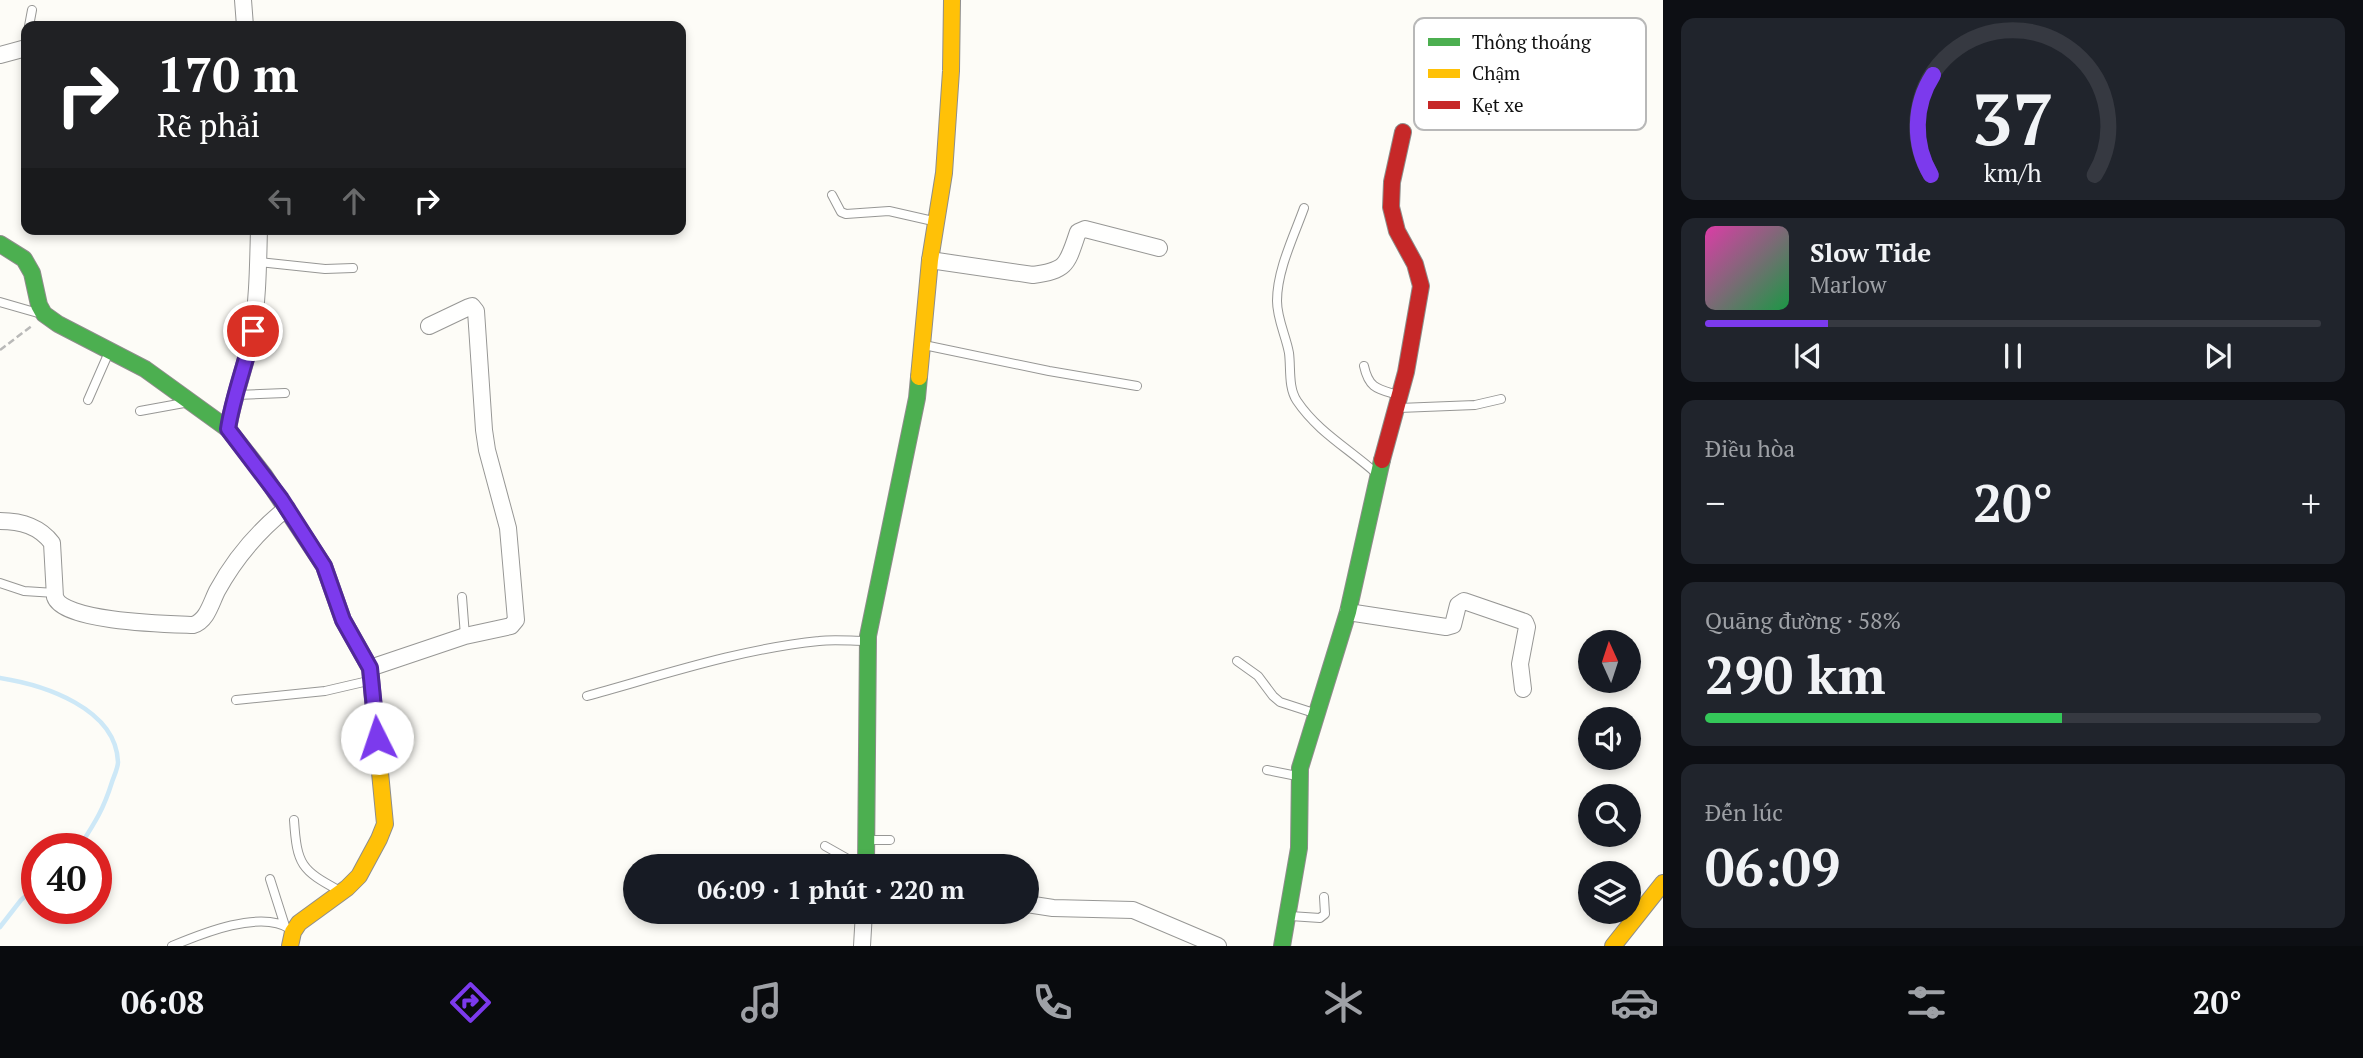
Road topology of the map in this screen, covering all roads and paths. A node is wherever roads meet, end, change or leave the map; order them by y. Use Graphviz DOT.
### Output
graph roads {
  1 [pos="243,0"];
  2 [pos="952,0"];
  3 [pos="32,10"];
  4 [pos="30,21"];
  5 [pos="245,21"];
  6 [pos="21,49"];
  7 [pos="0,55"];
  8 [pos="1403,132"];
  9 [pos="832,195"];
  10 [pos="1304,208"];
  11 [pos="936,221"];
  12 [pos="259,235"];
  13 [pos="0,244"];
  14 [pos="1159,248"];
  15 [pos="930,260"];
  16 [pos="259,261"];
  17 [pos="353,268"];
  18 [pos="0,302"];
  19 [pos="46,316"];
  20 [pos="429,326"];
  21 [pos="922,345"];
  22 [pos="110,349"];
  23 [pos="0,350"];
  24 [pos="1364,366"];
  25 [pos="1137,386"];
  26 [pos="285,393"];
  27 [pos="236,395"];
  28 [pos="1501,399"];
  29 [pos="88,400"];
  30 [pos="1398,401"];
  31 [pos="194,402"];
  32 [pos="139,411"];
  33 [pos="228,429"];
  34 [pos="1378,475"];
  35 [pos="287,508"];
  36 [pos="0,521"];
  37 [pos="0,583"];
  38 [pos="55,593"];
  39 [pos="462,597"];
  40 [pos="1349,612"];
  41 [pos="466,636"];
  42 [pos="868,641"];
  43 [pos="1237,661"];
  44 [pos="371,674"];
  45 [pos="1523,689"];
  46 [pos="587,696"];
  47 [pos="236,700"];
  48 [pos="1317,714"];
  49 [pos="1267,771"];
  50 [pos="1300,776"];
  51 [pos="294,820"];
  52 [pos="866,840"];
  53 [pos="890,840"];
  54 [pos="825,846"];
  55 [pos="839,854"];
  56 [pos="866,854"];
  57 [pos="270,878"];
  58 [pos="1663,883"];
  59 [pos="343,892"];
  60 [pos="1324,897"];
  61 [pos="1657,901"];
  62 [pos="1039,906"];
  63 [pos="1287,916"];
  64 [pos="862,924"];
  65 [pos="289,934"];
  66 [pos="172,946"];
  67 [pos="862,946"];
  68 [pos="1218,946"];
  69 [pos="1282,946"];
  70 [pos="1613,946"];
  1 -- 5 [label="street"];
  2 -- 11 [label="street"];
  3 -- 4 [label="lane"];
  6 -- 7 [label="street"];
  8 -- 30 [label="street"];
  9 -- 11 [label="lane"];
  10 -- 34 [label="lane"];
  11 -- 15 [label="street"];
  12 -- 16 [label="street"];
  13 -- 19 [label="street"];
  14 -- 15 [label="street"];
  15 -- 21 [label="street"];
  16 -- 17 [label="lane"];
  16 -- 27 [label="street"];
  18 -- 19 [label="lane"];
  19 -- 22 [label="street"];
  19 -- 23 [label="path"];
  20 -- 41 [label="street"];
  21 -- 25 [label="lane"];
  21 -- 42 [label="street"];
  22 -- 29 [label="lane"];
  22 -- 31 [label="street"];
  24 -- 30 [label="lane"];
  26 -- 27 [label="lane"];
  27 -- 33 [label="street"];
  28 -- 30 [label="lane"];
  30 -- 34 [label="street"];
  31 -- 32 [label="lane"];
  31 -- 33 [label="street"];
  33 -- 35 [label="street"];
  34 -- 40 [label="street"];
  35 -- 38 [label="street"];
  35 -- 44 [label="street"];
  36 -- 38 [label="street"];
  37 -- 38 [label="lane"];
  39 -- 41 [label="lane"];
  40 -- 45 [label="street"];
  40 -- 48 [label="street"];
  41 -- 44 [label="street"];
  42 -- 46 [label="lane"];
  42 -- 52 [label="street"];
  43 -- 48 [label="lane"];
  44 -- 47 [label="lane"];
  44 -- 59 [label="street"];
  48 -- 50 [label="street"];
  49 -- 50 [label="lane"];
  50 -- 63 [label="street"];
  51 -- 59 [label="lane"];
  52 -- 53 [label="lane"];
  52 -- 56 [label="street"];
  54 -- 55 [label="lane"];
  57 -- 65 [label="lane"];
  58 -- 61 [label="street"];
  59 -- 65 [label="street"];
  60 -- 63 [label="lane"];
  61 -- 70 [label="street"];
  62 -- 68 [label="street"];
  63 -- 69 [label="street"];
  64 -- 67 [label="street"];
  65 -- 66 [label="lane"];
}
